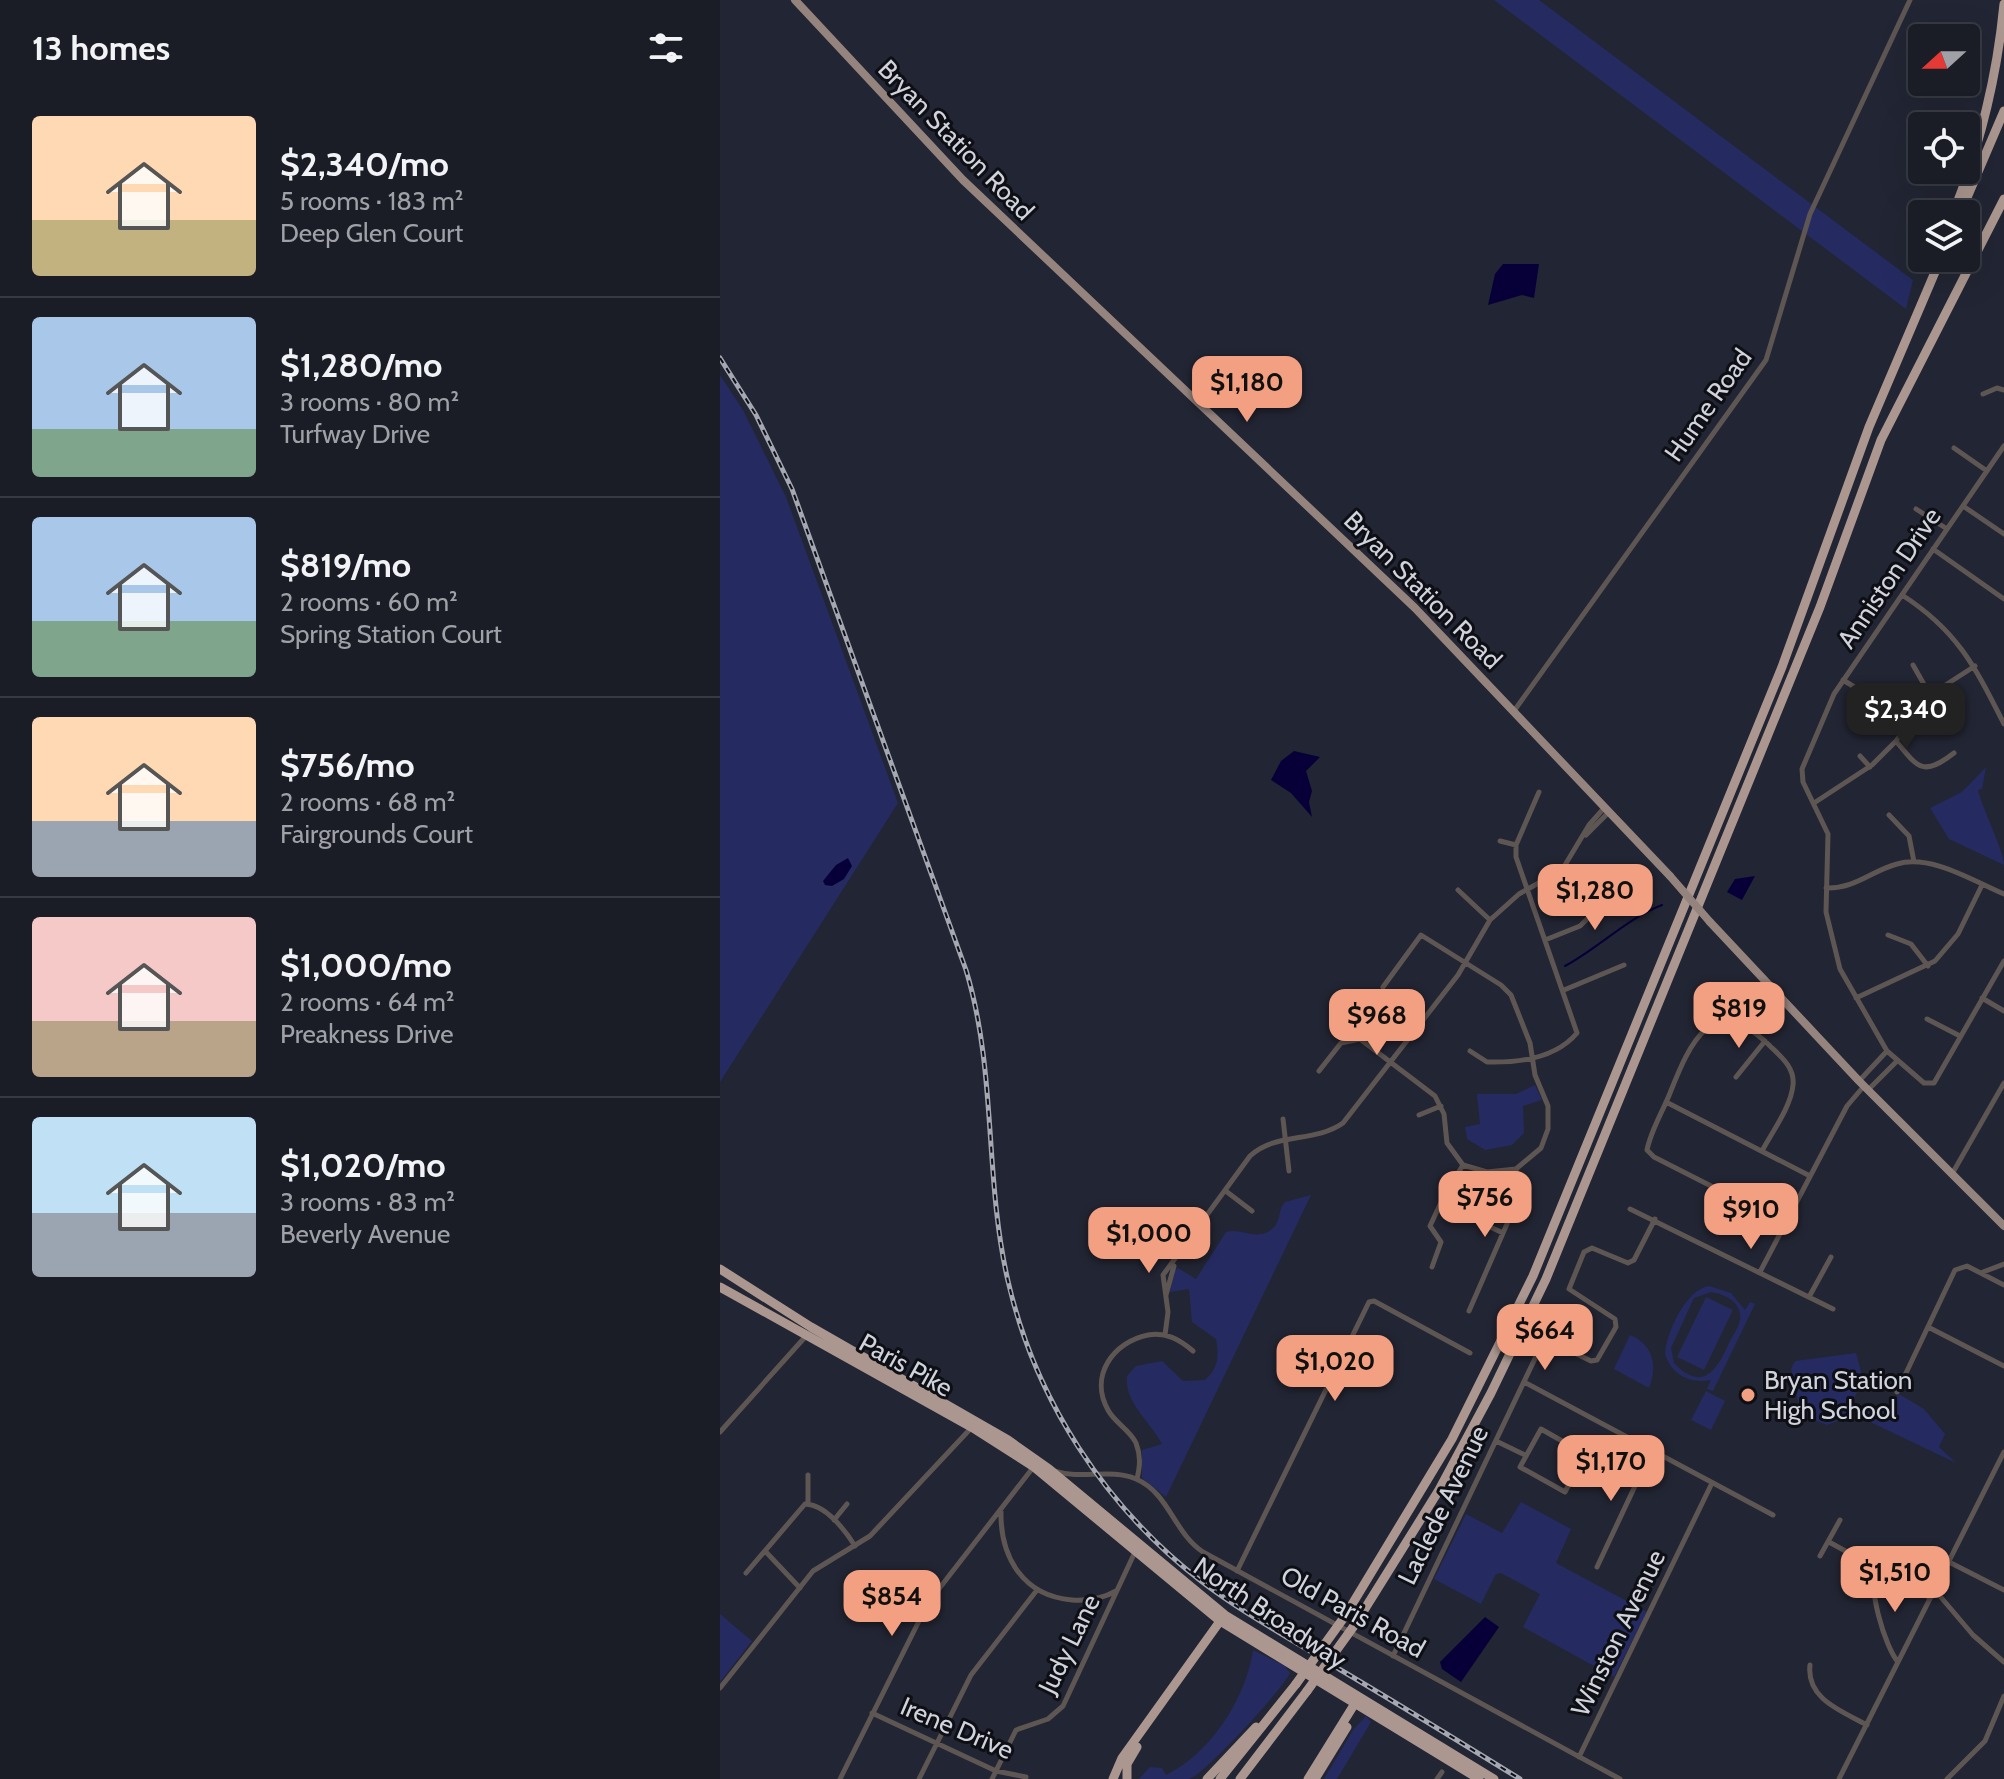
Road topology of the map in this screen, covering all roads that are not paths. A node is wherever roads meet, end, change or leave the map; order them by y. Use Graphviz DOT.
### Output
graph roads {
  1 [pos="795,0"];
  2 [pos="1910,0"];
  3 [pos="2004,4"];
  4 [pos="2004,111"];
  5 [pos="2004,199"];
  6 [pos="1958,200"];
  7 [pos="1966,200"];
  8 [pos="2004,210"];
  9 [pos="1932,272"];
  10 [pos="2004,390"];
  11 [pos="1983,394"];
  12 [pos="1900,398"];
  13 [pos="2004,446"];
  14 [pos="1954,448"];
  15 [pos="1987,471"];
  16 [pos="1963,506"];
  17 [pos="1916,509"];
  18 [pos="1947,529"];
  19 [pos="2004,534"];
  20 [pos="1933,549"];
  21 [pos="1902,595"];
  22 [pos="2004,599"];
  23 [pos="1913,665"];
  24 [pos="1975,666"];
  25 [pos="1843,680"];
  26 [pos="1930,695"];
  27 [pos="1869,696"];
  28 [pos="1513,711"];
  29 [pos="2003,722"];
  30 [pos="1896,741"];
  31 [pos="1954,753"];
  32 [pos="1860,756"];
  33 [pos="1870,767"];
  34 [pos="1539,792"];
  35 [pos="1814,803"];
  36 [pos="1607,810"];
  37 [pos="1889,815"];
  38 [pos="1500,841"];
  39 [pos="1516,845"];
  40 [pos="1914,862"];
  41 [pos="1982,885"];
  42 [pos="1621,886"];
  43 [pos="1826,888"];
  44 [pos="1458,890"];
  45 [pos="1527,891"];
  46 [pos="2004,894"];
  47 [pos="1490,920"];
  48 [pos="1888,935"];
  49 [pos="1545,940"];
  50 [pos="1465,961"];
  51 [pos="2004,961"];
  52 [pos="1624,965"];
  53 [pos="1928,966"];
  54 [pos="1383,987"];
  55 [pos="1712,989"];
  56 [pos="1564,990"];
  57 [pos="1856,998"];
  58 [pos="1982,998"];
  59 [pos="2004,1011"];
  60 [pos="1927,1019"];
  61 [pos="1720,1022"];
  62 [pos="1960,1036"];
  63 [pos="1765,1041"];
  64 [pos="1470,1051"];
  65 [pos="1887,1051"];
  66 [pos="1532,1057"];
  67 [pos="1897,1061"];
  68 [pos="1392,1062"];
  69 [pos="1319,1071"];
  70 [pos="1736,1077"];
  71 [pos="2004,1083"];
  72 [pos="1864,1085"];
  73 [pos="1666,1102"];
  74 [pos="1441,1106"];
  75 [pos="1419,1115"];
  76 [pos="1283,1119"];
  77 [pos="1287,1140"];
  78 [pos="1762,1151"];
  79 [pos="1463,1165"];
  80 [pos="1516,1169"];
  81 [pos="1289,1171"];
  82 [pos="1952,1175"];
  83 [pos="1810,1176"];
  84 [pos="1227,1192"];
  85 [pos="1630,1209"];
  86 [pos="1252,1211"];
  87 [pos="1655,1219"];
  88 [pos="1786,1224"];
  89 [pos="1486,1225"];
  90 [pos="2004,1226"];
  91 [pos="1503,1233"];
  92 [pos="1831,1257"];
  93 [pos="2004,1264"];
  94 [pos="1432,1267"];
  95 [pos="720,1269"];
  96 [pos="1760,1272"];
  97 [pos="1981,1272"];
  98 [pos="2004,1285"];
  99 [pos="720,1287"];
  100 [pos="1809,1297"];
  101 [pos="1833,1309"];
  102 [pos="1469,1311"];
  103 [pos="1928,1327"];
  104 [pos="809,1331"];
  105 [pos="1165,1335"];
  106 [pos="1193,1351"];
  107 [pos="1470,1353"];
  108 [pos="2004,1366"];
  109 [pos="1524,1382"];
  110 [pos="1897,1392"];
  111 [pos="975,1424"];
  112 [pos="720,1432"];
  113 [pos="1496,1441"];
  114 [pos="1651,1452"];
  115 [pos="2004,1452"];
  116 [pos="1525,1455"];
  117 [pos="1036,1464"];
  118 [pos="1049,1469"];
  119 [pos="808,1475"];
  120 [pos="1076,1476"];
  121 [pos="1084,1478"];
  122 [pos="1137,1479"];
  123 [pos="1712,1483"];
  124 [pos="1070,1489"];
  125 [pos="808,1503"];
  126 [pos="847,1504"];
  127 [pos="1001,1509"];
  128 [pos="1773,1515"];
  129 [pos="834,1520"];
  130 [pos="1840,1520"];
  131 [pos="988,1525"];
  132 [pos="1001,1528"];
  133 [pos="1829,1542"];
  134 [pos="855,1546"];
  135 [pos="1138,1550"];
  136 [pos="766,1552"];
  137 [pos="1820,1556"];
  138 [pos="1947,1561"];
  139 [pos="1597,1567"];
  140 [pos="1877,1568"];
  141 [pos="1237,1571"];
  142 [pos="746,1573"];
  143 [pos="800,1588"];
  144 [pos="1037,1590"];
  145 [pos="2004,1590"];
  146 [pos="1116,1591"];
  147 [pos="1939,1595"];
  148 [pos="1929,1597"];
  149 [pos="1225,1620"];
  150 [pos="1393,1656"];
  151 [pos="1898,1662"];
  152 [pos="2004,1662"];
  153 [pos="1810,1665"];
  154 [pos="720,1688"];
  155 [pos="1286,1696"];
  156 [pos="2004,1696"];
  157 [pos="1359,1702"];
  158 [pos="872,1713"];
  159 [pos="1867,1725"];
  160 [pos="936,1743"];
  161 [pos="1579,1757"];
  162 [pos="996,1771"];
  163 [pos="1442,1772"];
  164 [pos="1026,1777"];
  165 [pos="840,1779"];
  166 [pos="919,1779"];
  167 [pos="992,1779"];
  168 [pos="1113,1779"];
  169 [pos="1127,1779"];
  170 [pos="1207,1779"];
  171 [pos="1220,1779"];
  172 [pos="1240,1779"];
  173 [pos="1308,1779"];
  174 [pos="1315,1779"];
  175 [pos="1437,1779"];
  176 [pos="1479,1779"];
  177 [pos="1494,1779"];
  178 [pos="1620,1779"];
  179 [pos="1839,1779"];
  180 [pos="1947,1779"];
  1 -- 28 [label="main road, Bryan Station Road"];
  2 -- 28 [label="street, Hume Road"];
  3 -- 6 [label="highway"];
  4 -- 7 [label="highway"];
  5 -- 12 [label="highway"];
  8 -- 12 [label="highway"];
  9 -- 155 [label="highway, bridge"];
  10 -- 11 [label="street"];
  12 -- 172 [label="highway, bridge"];
  13 -- 15 [label="street, Anniston Drive"];
  14 -- 15 [label="street"];
  15 -- 16 [label="street, Anniston Drive"];
  16 -- 18 [label="street, Anniston Drive"];
  16 -- 19 [label="street"];
  17 -- 18 [label="street"];
  18 -- 20 [label="street, Anniston Drive"];
  20 -- 21 [label="street, Anniston Drive"];
  20 -- 22 [label="street"];
  21 -- 24 [label="street"];
  21 -- 25 [label="street, Anniston Drive"];
  23 -- 26 [label="street"];
  24 -- 26 [label="street"];
  24 -- 29 [label="street"];
  25 -- 27 [label="street"];
  25 -- 35 [label="street, Anniston Drive"];
  26 -- 30 [label="street"];
  28 -- 36 [label="main road, Bryan Station Road"];
  30 -- 31 [label="street"];
  30 -- 33 [label="street"];
  32 -- 33 [label="street"];
  33 -- 35 [label="street"];
  34 -- 39 [label="street"];
  35 -- 43 [label="street, Anniston Drive"];
  36 -- 45 [label="street"];
  36 -- 72 [label="main road, Bryan Station Road, bridge"];
  37 -- 40 [label="street"];
  38 -- 39 [label="street"];
  39 -- 45 [label="street"];
  40 -- 41 [label="street"];
  40 -- 43 [label="street"];
  41 -- 46 [label="street"];
  41 -- 53 [label="street"];
  42 -- 49 [label="street"];
  43 -- 57 [label="street, Anniston Drive"];
  44 -- 47 [label="street"];
  45 -- 47 [label="street"];
  45 -- 49 [label="street"];
  47 -- 50 [label="street"];
  48 -- 53 [label="street"];
  49 -- 56 [label="street"];
  50 -- 54 [label="street"];
  50 -- 66 [label="street"];
  50 -- 68 [label="street"];
  51 -- 58 [label="street"];
  52 -- 56 [label="street"];
  53 -- 57 [label="street"];
  55 -- 61 [label="street"];
  56 -- 66 [label="street"];
  57 -- 65 [label="street, Anniston Drive"];
  58 -- 59 [label="street"];
  58 -- 62 [label="street"];
  60 -- 62 [label="street"];
  61 -- 63 [label="street"];
  61 -- 73 [label="street"];
  62 -- 67 [label="street, Anniston Drive"];
  63 -- 70 [label="street"];
  63 -- 78 [label="street"];
  64 -- 66 [label="street"];
  65 -- 67 [label="street, Anniston Drive"];
  65 -- 72 [label="street"];
  66 -- 80 [label="street"];
  67 -- 72 [label="street"];
  68 -- 69 [label="street"];
  68 -- 74 [label="street"];
  68 -- 77 [label="street"];
  71 -- 82 [label="street"];
  72 -- 82 [label="main road, Bryan Station Road"];
  72 -- 83 [label="street"];
  73 -- 78 [label="street"];
  73 -- 88 [label="street"];
  74 -- 75 [label="street"];
  74 -- 79 [label="street"];
  76 -- 77 [label="street"];
  77 -- 81 [label="street"];
  77 -- 84 [label="street"];
  78 -- 83 [label="street"];
  79 -- 80 [label="street"];
  79 -- 94 [label="street"];
  80 -- 91 [label="street"];
  82 -- 90 [label="main road, Bryan Station Road"];
  83 -- 88 [label="street"];
  84 -- 86 [label="street"];
  84 -- 105 [label="street"];
  85 -- 87 [label="street"];
  87 -- 96 [label="street"];
  87 -- 109 [label="street, Laclede Avenue"];
  88 -- 96 [label="street"];
  89 -- 91 [label="street"];
  91 -- 102 [label="street"];
  92 -- 100 [label="street"];
  93 -- 97 [label="street"];
  95 -- 104 [label="highway, Paris Pike"];
  96 -- 100 [label="street"];
  97 -- 98 [label="street"];
  97 -- 103 [label="street"];
  99 -- 104 [label="highway, Paris Pike"];
  100 -- 101 [label="street"];
  103 -- 108 [label="street"];
  103 -- 110 [label="street"];
  104 -- 111 [label="highway, Paris Pike"];
  104 -- 112 [label="street"];
  105 -- 106 [label="street"];
  105 -- 122 [label="street"];
  107 -- 141 [label="street"];
  109 -- 113 [label="street, Laclede Avenue"];
  109 -- 114 [label="street"];
  111 -- 117 [label="highway, Paris Pike"];
  111 -- 134 [label="street"];
  113 -- 116 [label="street"];
  113 -- 150 [label="street, Laclede Avenue"];
  114 -- 123 [label="street"];
  114 -- 139 [label="street"];
  115 -- 138 [label="street"];
  116 -- 116 [label="street"];
  117 -- 118 [label="highway, North Broadway"];
  117 -- 124 [label="highway, Paris Pike"];
  117 -- 127 [label="street"];
  118 -- 120 [label="street"];
  118 -- 124 [label="highway, North Broadway"];
  119 -- 125 [label="street"];
  120 -- 121 [label="street"];
  120 -- 124 [label="street"];
  121 -- 122 [label="street"];
  121 -- 124 [label="street"];
  121 -- 124 [label="street"];
  122 -- 141 [label="street, Old Paris Road"];
  123 -- 128 [label="street"];
  123 -- 161 [label="street, Winston Avenue"];
  124 -- 135 [label="highway, North Broadway"];
  124 -- 135 [label="highway, North Broadway"];
  125 -- 129 [label="street"];
  125 -- 136 [label="street"];
  126 -- 129 [label="street"];
  127 -- 131 [label="street"];
  127 -- 132 [label="street"];
  129 -- 134 [label="street"];
  130 -- 133 [label="street"];
  131 -- 132 [label="street"];
  131 -- 158 [label="street"];
  132 -- 144 [label="street"];
  133 -- 137 [label="street"];
  133 -- 140 [label="street"];
  134 -- 143 [label="street"];
  135 -- 146 [label="street, Judy Lane"];
  135 -- 149 [label="highway, North Broadway"];
  136 -- 142 [label="street"];
  136 -- 143 [label="street"];
  138 -- 145 [label="street"];
  138 -- 148 [label="street"];
  140 -- 148 [label="street"];
  140 -- 151 [label="street"];
  141 -- 150 [label="street, Old Paris Road"];
  143 -- 154 [label="street"];
  144 -- 146 [label="street"];
  144 -- 160 [label="street"];
  146 -- 162 [label="street, Judy Lane"];
  147 -- 152 [label="street"];
  148 -- 151 [label="street"];
  149 -- 157 [label="highway, North Broadway"];
  149 -- 168 [label="highway"];
  149 -- 169 [label="highway"];
  150 -- 161 [label="street, Old Paris Road"];
  151 -- 159 [label="street"];
  153 -- 159 [label="street"];
  155 -- 170 [label="highway"];
  155 -- 171 [label="highway"];
  156 -- 180 [label="street"];
  157 -- 173 [label="highway"];
  157 -- 174 [label="highway"];
  157 -- 176 [label="highway, North Broadway"];
  157 -- 177 [label="highway, North Broadway"];
  158 -- 160 [label="street, Irene Drive"];
  158 -- 165 [label="street"];
  159 -- 179 [label="street"];
  160 -- 162 [label="street, Irene Drive"];
  160 -- 166 [label="street"];
  161 -- 178 [label="street, Old Paris Road"];
  162 -- 164 [label="street, Irene Drive"];
  162 -- 167 [label="street, Judy Lane"];
  163 -- 175 [label="street"];
}
